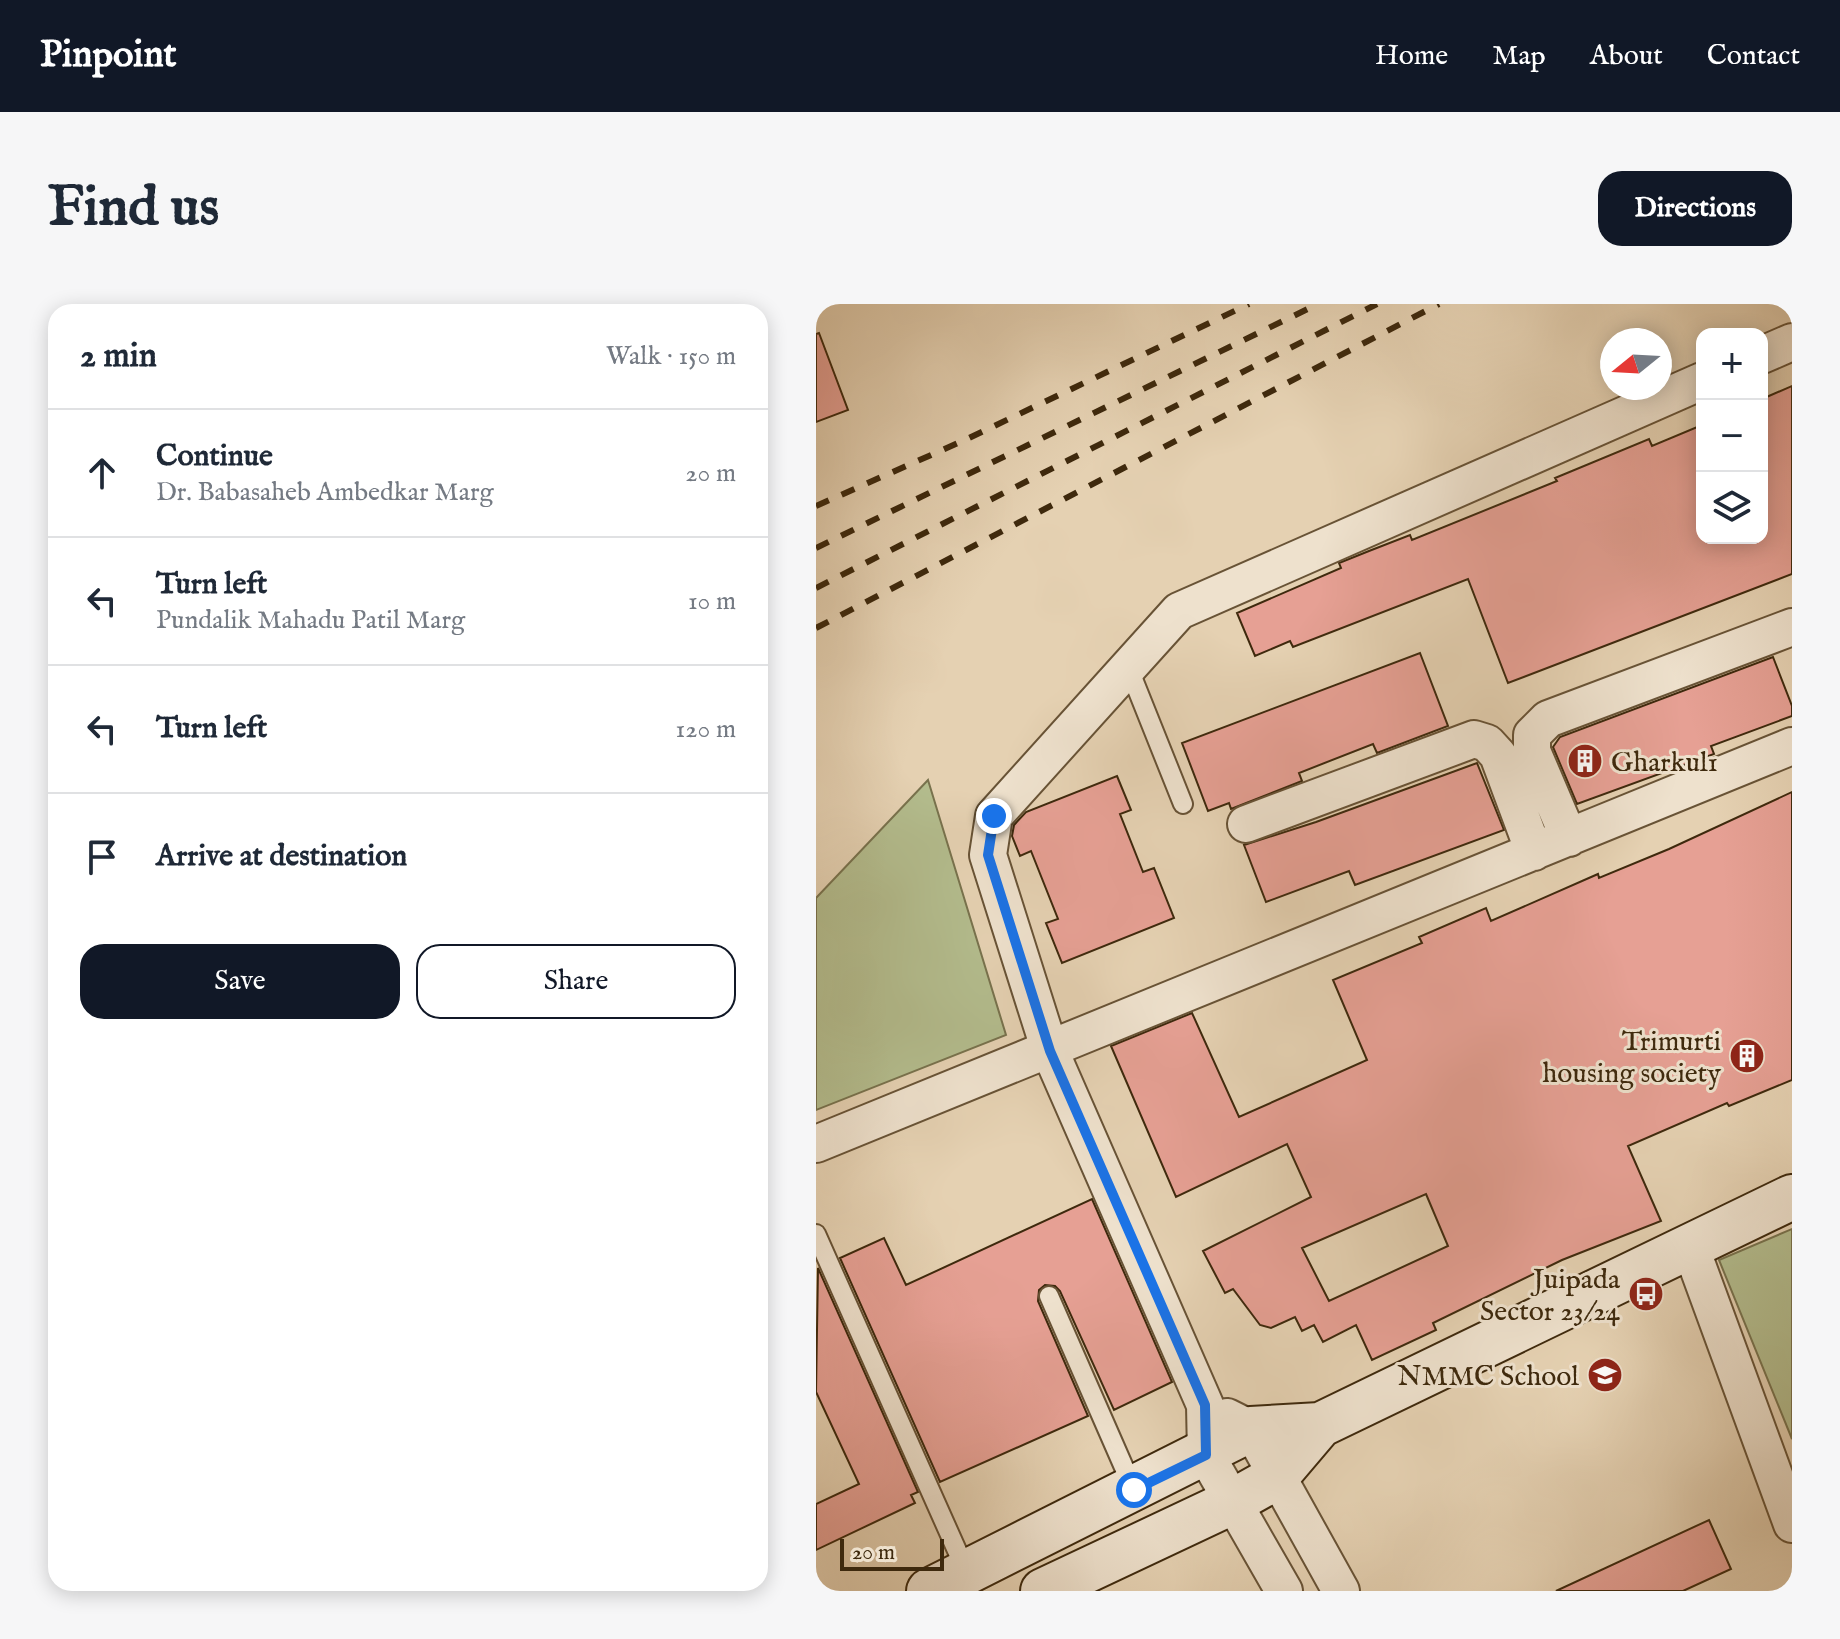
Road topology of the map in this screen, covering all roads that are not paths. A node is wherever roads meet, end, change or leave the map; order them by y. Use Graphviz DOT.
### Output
graph roads {
  1 [pos="1792,342"];
  2 [pos="1768,352"];
  3 [pos="1696,384"];
  4 [pos="1792,627"];
  5 [pos="1129,669"];
  6 [pos="1792,746"];
  7 [pos="1183,804"];
  8 [pos="1246,824"];
  9 [pos="1569,838"];
  10 [pos="1534,852"];
  11 [pos="1050,1051"];
  12 [pos="816,1144"];
  13 [pos="1792,1197"];
  14 [pos="816,1234"];
  15 [pos="1689,1243"];
  16 [pos="1049,1296"];
  17 [pos="1205,1405"];
  18 [pos="1320,1425"];
  19 [pos="1251,1429"];
  20 [pos="1206,1455"];
  21 [pos="1275,1478"];
  22 [pos="1134,1490"];
  23 [pos="1232,1502"];
  24 [pos="1792,1524"];
  25 [pos="948,1582"];
  26 [pos="1043,1591"];
  27 [pos="1284,1591"];
  28 [pos="1341,1591"];
  1 -- 2 [label="street"];
  3 -- 5 [label="street"];
  4 -- 9 [label="street"];
  5 -- 7 [label="lane"];
  5 -- 11 [label="street"];
  6 -- 9 [label="street"];
  8 -- 10 [label="street"];
  9 -- 10 [label="street"];
  10 -- 11 [label="street"];
  11 -- 12 [label="street"];
  11 -- 17 [label="street"];
  13 -- 15 [label="main road"];
  14 -- 25 [label="lane"];
  15 -- 18 [label="main road"];
  15 -- 24 [label="street"];
  16 -- 22 [label="lane"];
  17 -- 19 [label="street"];
  17 -- 20 [label="street"];
  18 -- 19 [label="main road"];
  18 -- 21 [label="main road"];
  19 -- 20 [label="main road"];
  19 -- 21 [label="street"];
  20 -- 22 [label="main road"];
  20 -- 23 [label="street"];
  21 -- 23 [label="main road"];
  21 -- 28 [label="street"];
  22 -- 25 [label="main road"];
  23 -- 26 [label="main road"];
  23 -- 27 [label="street"];
}
